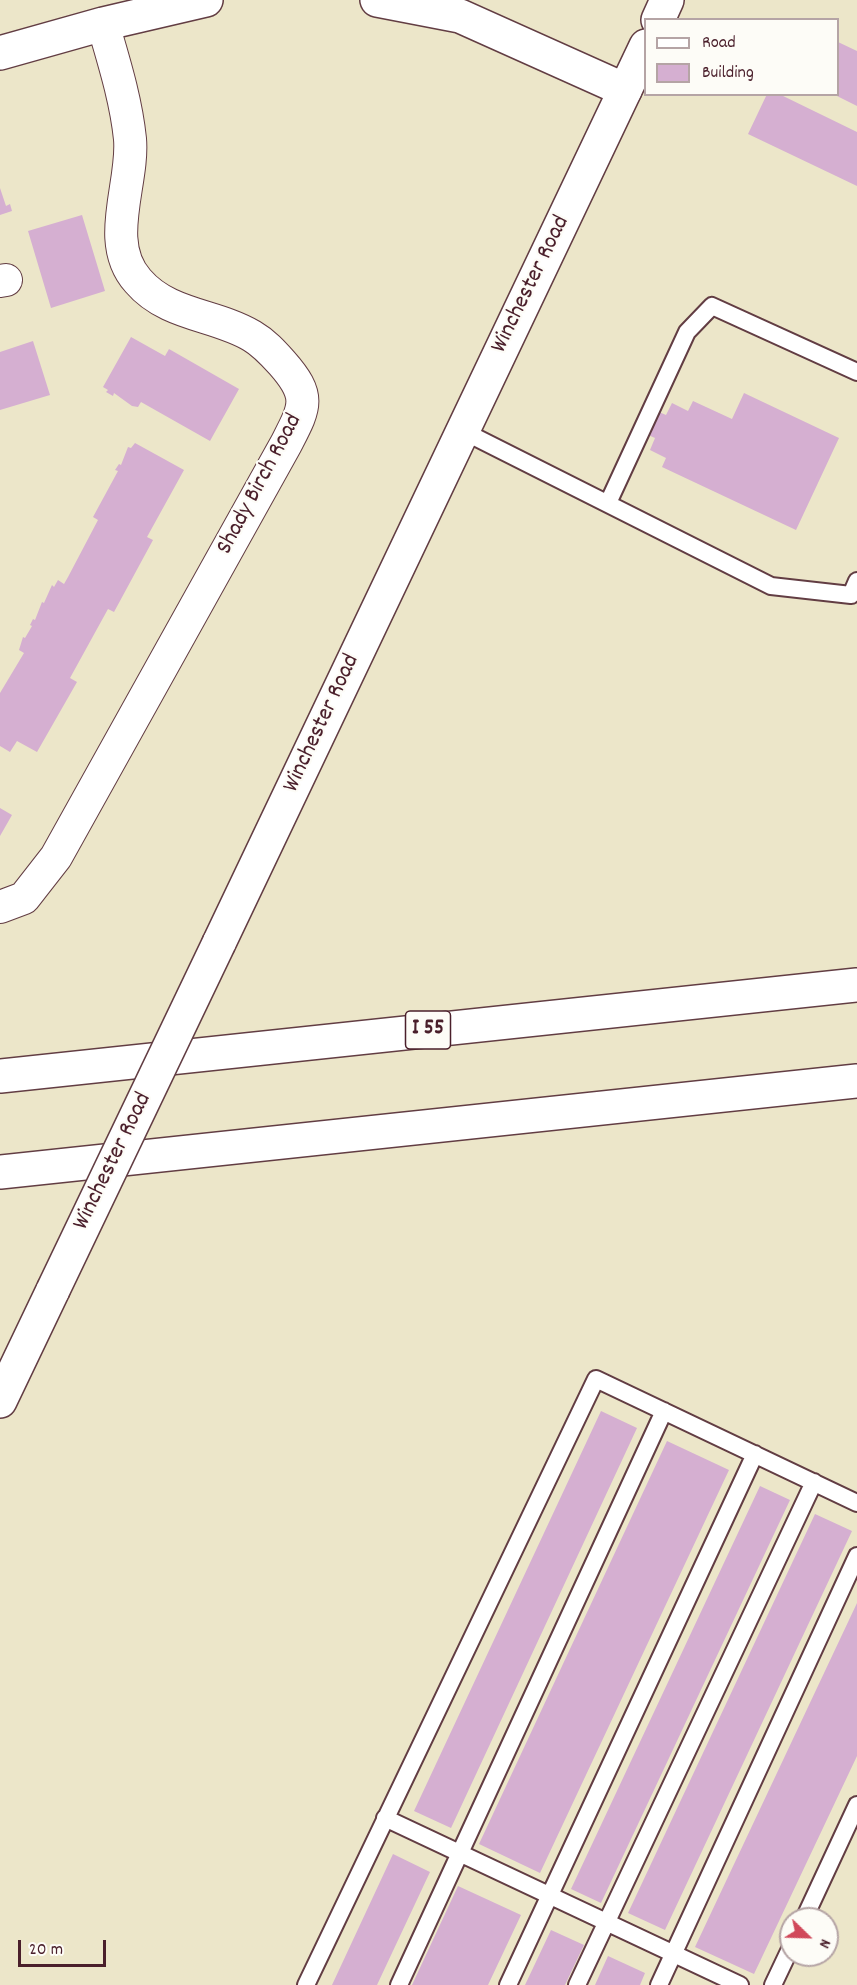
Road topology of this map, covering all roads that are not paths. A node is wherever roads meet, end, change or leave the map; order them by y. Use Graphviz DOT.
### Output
graph roads {
  1 [pos="206,0"];
  2 [pos="377,0"];
  3 [pos="667,0"];
  4 [pos="659,18"];
  5 [pos="103,24"];
  6 [pos="644,48"];
  7 [pos="0,52"];
  8 [pos="626,90"];
  9 [pos="857,372"];
  10 [pos="463,431"];
  11 [pos="608,503"];
  12 [pos="857,581"];
  13 [pos="0,907"];
  14 [pos="857,985"];
  15 [pos="0,1076"];
  16 [pos="857,1082"];
  17 [pos="0,1172"];
  18 [pos="0,1401"];
  19 [pos="664,1411"];
  20 [pos="755,1454"];
  21 [pos="814,1482"];
  22 [pos="857,1503"];
  23 [pos="857,1556"];
  24 [pos="857,1805"];
  25 [pos="385,1818"];
  26 [pos="460,1853"];
  27 [pos="550,1895"];
  28 [pos="810,1907"];
  29 [pos="606,1922"];
  30 [pos="674,1954"];
  31 [pos="782,1967"];
  32 [pos="306,1985"];
  33 [pos="399,1985"];
  34 [pos="508,1985"];
  35 [pos="577,1985"];
  36 [pos="659,1985"];
  37 [pos="740,1985"];
  38 [pos="773,1985"];
  1 -- 5 [label="main road"];
  2 -- 8 [label="main road"];
  3 -- 4 [label="main road"];
  5 -- 7 [label="main road"];
  5 -- 13 [label="street, Shady Birch Road"];
  6 -- 8 [label="main road, Winchester Road"];
  8 -- 10 [label="main road, Winchester Road"];
  9 -- 11 [label="lane"];
  10 -- 11 [label="lane"];
  10 -- 18 [label="main road, Winchester Road, bridge"];
  11 -- 12 [label="lane"];
  14 -- 15 [label="main road, I 55"];
  16 -- 17 [label="main road"];
  19 -- 20 [label="lane"];
  19 -- 25 [label="lane"];
  19 -- 26 [label="lane"];
  20 -- 21 [label="lane"];
  20 -- 27 [label="lane"];
  21 -- 22 [label="lane"];
  21 -- 29 [label="lane"];
  23 -- 30 [label="lane"];
  24 -- 28 [label="lane"];
  25 -- 26 [label="lane"];
  25 -- 32 [label="lane"];
  26 -- 27 [label="lane"];
  26 -- 33 [label="lane"];
  27 -- 29 [label="lane"];
  27 -- 34 [label="lane"];
  29 -- 30 [label="lane"];
  29 -- 35 [label="lane"];
  30 -- 36 [label="lane"];
  30 -- 37 [label="lane"];
  31 -- 38 [label="lane"];
}
